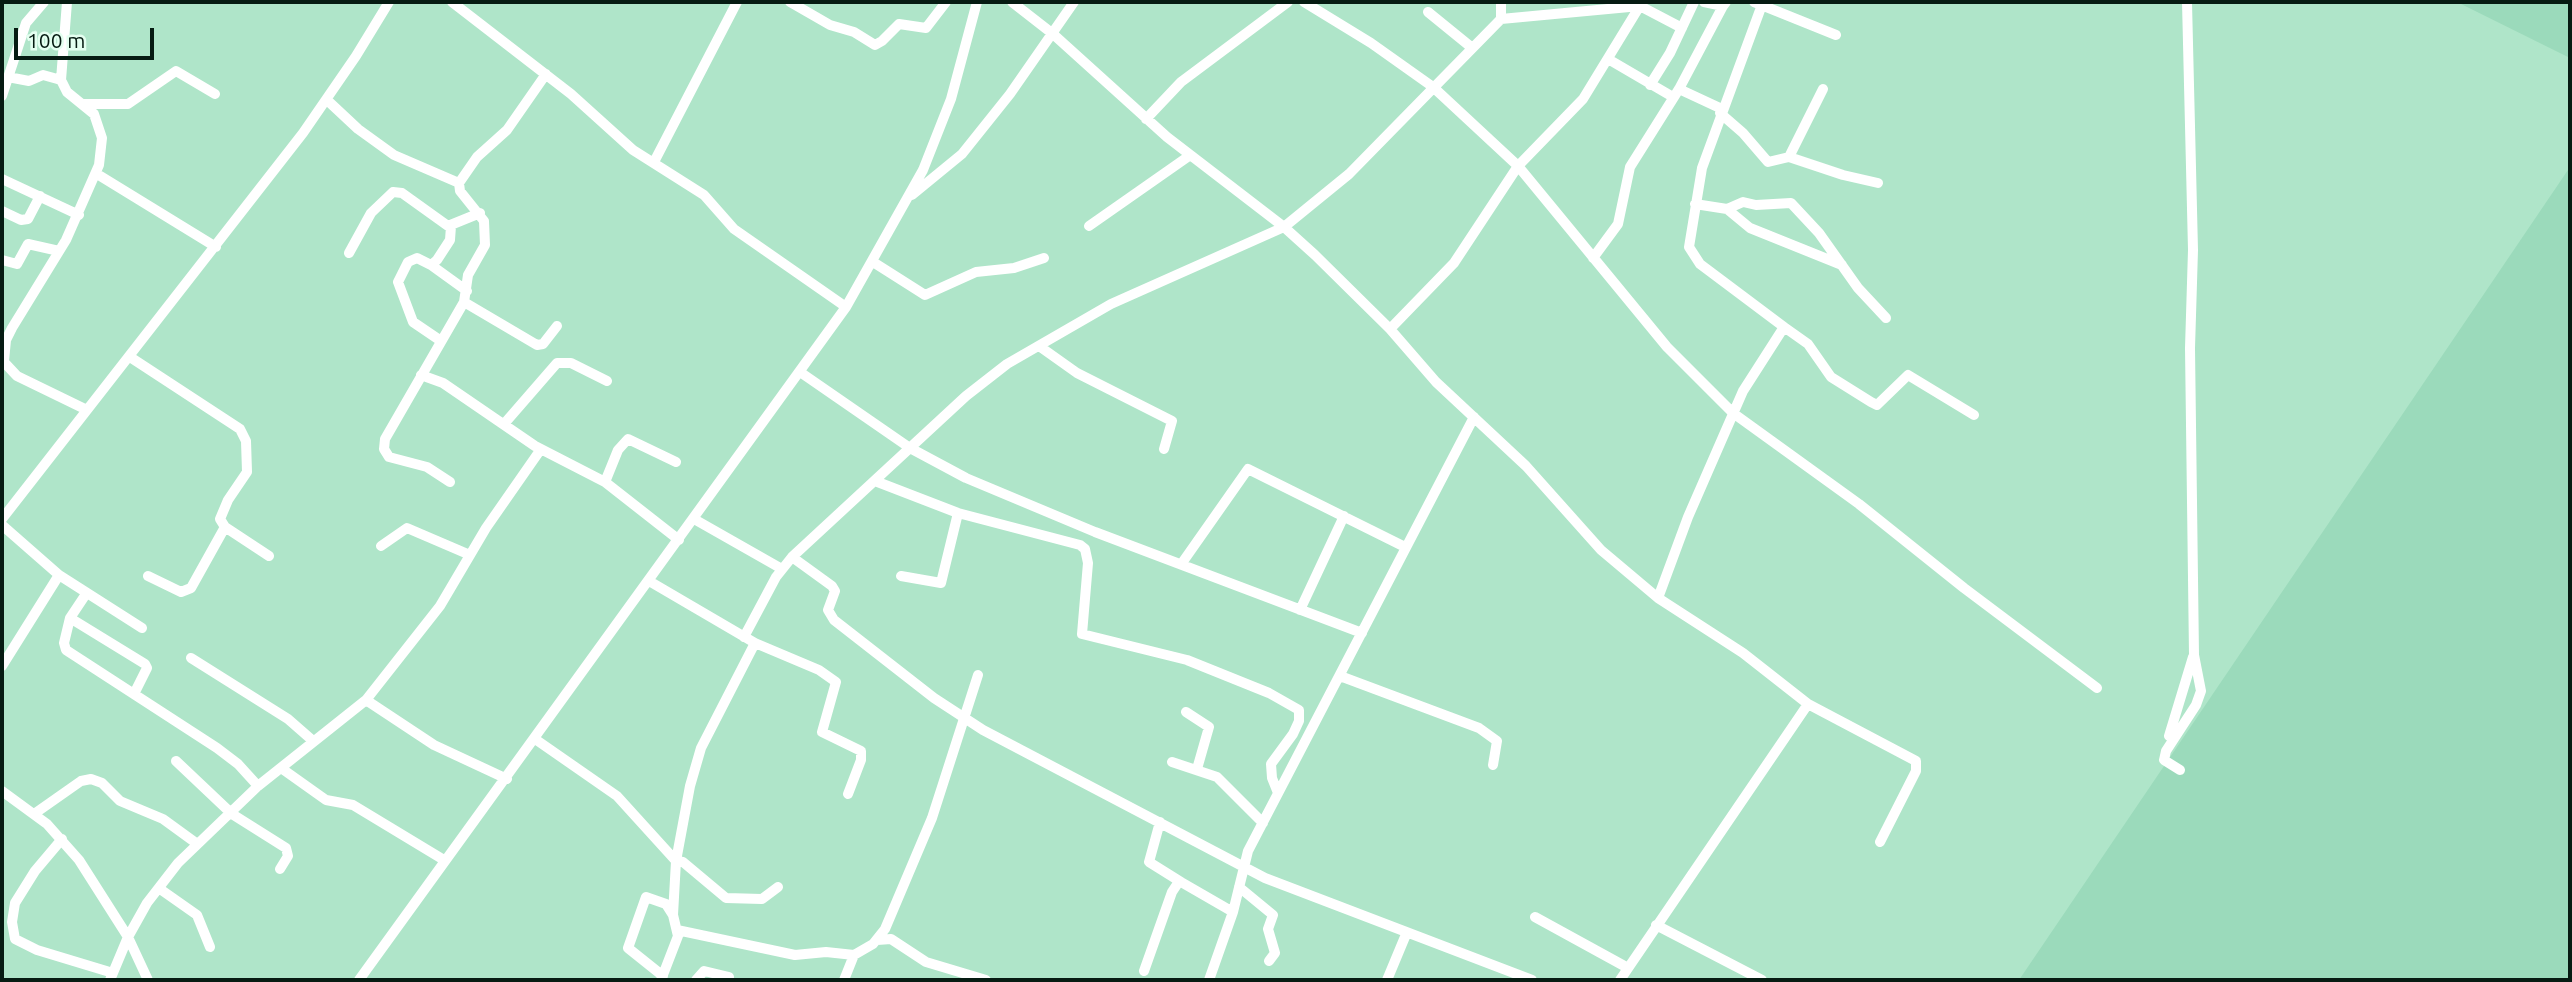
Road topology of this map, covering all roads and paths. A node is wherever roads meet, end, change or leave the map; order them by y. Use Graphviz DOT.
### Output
graph roads {
  1 [pos="44,2"];
  2 [pos="67,2"];
  3 [pos="389,2"];
  4 [pos="452,2"];
  5 [pos="737,2"];
  6 [pos="790,2"];
  7 [pos="946,2"];
  8 [pos="977,2"];
  9 [pos="1012,2"];
  10 [pos="1074,2"];
  11 [pos="1288,2"];
  12 [pos="1304,2"];
  13 [pos="1501,2"];
  14 [pos="1547,2"];
  15 [pos="1694,2"];
  16 [pos="1704,2"];
  17 [pos="2187,2"];
  18 [pos="1760,3"];
  19 [pos="1641,4"];
  20 [pos="1725,4"];
  21 [pos="1428,12"];
  22 [pos="1541,15"];
  23 [pos="1501,19"];
  24 [pos="1682,28"];
  25 [pos="1053,34"];
  26 [pos="1836,35"];
  27 [pos="1471,47"];
  28 [pos="1670,53"];
  29 [pos="1608,59"];
  30 [pos="1692,64"];
  31 [pos="546,74"];
  32 [pos="8,77"];
  33 [pos="61,80"];
  34 [pos="1650,85"];
  35 [pos="1433,87"];
  36 [pos="1823,89"];
  37 [pos="1676,93"];
  38 [pos="215,94"];
  39 [pos="2,96"];
  40 [pos="327,100"];
  41 [pos="83,104"];
  42 [pos="1721,111"];
  43 [pos="1146,119"];
  44 [pos="1189,156"];
  45 [pos="1789,157"];
  46 [pos="654,162"];
  47 [pos="1518,166"];
  48 [pos="97,174"];
  49 [pos="2,179"];
  50 [pos="459,183"];
  51 [pos="1878,183"];
  52 [pos="40,196"];
  53 [pos="910,197"];
  54 [pos="1695,204"];
  55 [pos="1727,209"];
  56 [pos="2,211"];
  57 [pos="480,213"];
  58 [pos="79,215"];
  59 [pos="451,226"];
  60 [pos="1089,226"];
  61 [pos="1284,227"];
  62 [pos="216,247"];
  63 [pos="59,251"];
  64 [pos="349,253"];
  65 [pos="1044,258"];
  66 [pos="1593,258"];
  67 [pos="2,260"];
  68 [pos="873,262"];
  69 [pos="432,265"];
  70 [pos="1844,266"];
  71 [pos="466,296"];
  72 [pos="846,307"];
  73 [pos="1886,317"];
  74 [pos="557,326"];
  75 [pos="1784,327"];
  76 [pos="1390,329"];
  77 [pos="441,341"];
  78 [pos="1039,346"];
  79 [pos="130,358"];
  80 [pos="3,360"];
  81 [pos="800,372"];
  82 [pos="421,375"];
  83 [pos="607,381"];
  84 [pos="87,411"];
  85 [pos="1733,413"];
  86 [pos="1974,415"];
  87 [pos="1474,418"];
  88 [pos="504,424"];
  89 [pos="910,448"];
  90 [pos="541,449"];
  91 [pos="1164,449"];
  92 [pos="676,462"];
  93 [pos="875,481"];
  94 [pos="450,482"];
  95 [pos="605,482"];
  96 [pos="958,513"];
  97 [pos="1344,516"];
  98 [pos="2,519"];
  99 [pos="694,519"];
  100 [pos="2,525"];
  101 [pos="225,527"];
  102 [pos="679,540"];
  103 [pos="381,546"];
  104 [pos="1405,547"];
  105 [pos="470,555"];
  106 [pos="269,556"];
  107 [pos="792,557"];
  108 [pos="1182,563"];
  109 [pos="782,569"];
  110 [pos="59,575"];
  111 [pos="148,576"];
  112 [pos="901,576"];
  113 [pos="649,581"];
  114 [pos="86,594"];
  115 [pos="1658,598"];
  116 [pos="1300,610"];
  117 [pos="70,618"];
  118 [pos="142,628"];
  119 [pos="1362,633"];
  120 [pos="744,637"];
  121 [pos="755,643"];
  122 [pos="191,658"];
  123 [pos="2,666"];
  124 [pos="978,675"];
  125 [pos="1339,676"];
  126 [pos="2097,688"];
  127 [pos="134,694"];
  128 [pos="366,700"];
  129 [pos="1808,704"];
  130 [pos="1186,712"];
  131 [pos="965,719"];
  132 [pos="312,740"];
  133 [pos="535,740"];
  134 [pos="176,761"];
  135 [pos="1172,762"];
  136 [pos="1493,765"];
  137 [pos="281,768"];
  138 [pos="1197,769"];
  139 [pos="2180,770"];
  140 [pos="507,779"];
  141 [pos="258,786"];
  142 [pos="2,792"];
  143 [pos="1278,793"];
  144 [pos="848,794"];
  145 [pos="34,814"];
  146 [pos="232,814"];
  147 [pos="1160,822"];
  148 [pos="1263,823"];
  149 [pos="62,839"];
  150 [pos="1880,842"];
  151 [pos="197,843"];
  152 [pos="444,860"];
  153 [pos="676,861"];
  154 [pos="1242,867"];
  155 [pos="280,869"];
  156 [pos="1181,882"];
  157 [pos="778,887"];
  158 [pos="1239,887"];
  159 [pos="160,889"];
  160 [pos="1233,912"];
  161 [pos="673,915"];
  162 [pos="1535,917"];
  163 [pos="1656,925"];
  164 [pos="677,930"];
  165 [pos="1407,932"];
  166 [pos="128,937"];
  167 [pos="877,940"];
  168 [pos="210,947"];
  169 [pos="854,955"];
  170 [pos="1269,961"];
  171 [pos="1628,968"];
  172 [pos="1144,971"];
  173 [pos="112,977"];
  174 [pos="729,977"];
  175 [pos="662,978"];
  176 [pos="148,980"];
  177 [pos="359,980"];
  178 [pos="696,980"];
  179 [pos="844,980"];
  180 [pos="986,980"];
  181 [pos="1209,980"];
  182 [pos="1387,980"];
  183 [pos="1532,980"];
  184 [pos="1620,980"];
  185 [pos="1762,980"];
  1 -- 32 [label="street"];
  2 -- 33 [label="street"];
  3 -- 40 [label="street"];
  4 -- 31 [label="street"];
  5 -- 46 [label="street"];
  6 -- 7 [label="street"];
  8 -- 53 [label="street"];
  9 -- 25 [label="street"];
  10 -- 25 [label="street"];
  11 -- 43 [label="street"];
  12 -- 35 [label="street"];
  13 -- 23 [label="street"];
  14 -- 22 [label="street"];
  15 -- 24 [label="street"];
  16 -- 20 [label="street"];
  17 -- 139 [label="street"];
  18 -- 26 [label="street"];
  18 -- 42 [label="street"];
  19 -- 22 [label="street"];
  19 -- 24 [label="street"];
  19 -- 29 [label="street"];
  20 -- 30 [label="street"];
  21 -- 27 [label="street"];
  22 -- 23 [label="street"];
  23 -- 27 [label="street"];
  24 -- 28 [label="street"];
  25 -- 43 [label="street"];
  25 -- 53 [label="street"];
  27 -- 35 [label="street"];
  28 -- 30 [label="street"];
  28 -- 34 [label="street"];
  29 -- 34 [label="street"];
  29 -- 47 [label="street"];
  30 -- 37 [label="street"];
  31 -- 46 [label="street"];
  31 -- 50 [label="street"];
  32 -- 33 [label="street"];
  32 -- 39 [label="street"];
  33 -- 41 [label="street"];
  34 -- 37 [label="street"];
  35 -- 47 [label="street"];
  35 -- 61 [label="street"];
  36 -- 45 [label="street"];
  37 -- 42 [label="street"];
  37 -- 66 [label="street"];
  38 -- 41 [label="street"];
  40 -- 50 [label="street"];
  40 -- 62 [label="street"];
  41 -- 48 [label="street"];
  42 -- 45 [label="street"];
  42 -- 54 [label="street"];
  43 -- 44 [label="street"];
  44 -- 60 [label="street"];
  44 -- 61 [label="street"];
  45 -- 51 [label="street"];
  46 -- 72 [label="street"];
  47 -- 66 [label="street"];
  47 -- 76 [label="street"];
  48 -- 58 [label="street"];
  48 -- 62 [label="street"];
  49 -- 52 [label="street"];
  50 -- 57 [label="street"];
  52 -- 56 [label="street"];
  52 -- 58 [label="street"];
  53 -- 68 [label="street"];
  54 -- 55 [label="street"];
  54 -- 75 [label="street"];
  55 -- 70 [label="street"];
  55 -- 70 [label="street"];
  57 -- 59 [label="street"];
  57 -- 71 [label="street"];
  58 -- 63 [label="street"];
  59 -- 64 [label="street"];
  59 -- 69 [label="street"];
  61 -- 76 [label="street"];
  61 -- 78 [label="street"];
  62 -- 79 [label="street"];
  63 -- 67 [label="street"];
  63 -- 80 [label="street"];
  65 -- 68 [label="street"];
  66 -- 85 [label="street"];
  68 -- 72 [label="street"];
  69 -- 71 [label="street"];
  69 -- 77 [label="street"];
  70 -- 73 [label="street"];
  71 -- 74 [label="street"];
  71 -- 77 [label="street"];
  72 -- 81 [label="street"];
  75 -- 85 [label="street"];
  75 -- 86 [label="street"];
  76 -- 87 [label="street"];
  77 -- 82 [label="street"];
  78 -- 89 [label="street"];
  78 -- 91 [label="street"];
  79 -- 84 [label="street"];
  79 -- 101 [label="street"];
  80 -- 84 [label="street"];
  81 -- 89 [label="street"];
  81 -- 99 [label="street"];
  82 -- 88 [label="street"];
  82 -- 94 [label="street"];
  83 -- 88 [label="street"];
  84 -- 98 [label="street"];
  85 -- 115 [label="street"];
  85 -- 126 [label="street"];
  87 -- 104 [label="street"];
  87 -- 115 [label="street"];
  88 -- 90 [label="street"];
  89 -- 93 [label="street"];
  89 -- 108 [label="street"];
  90 -- 95 [label="street"];
  90 -- 105 [label="street"];
  92 -- 95 [label="street"];
  93 -- 96 [label="street"];
  93 -- 107 [label="street"];
  95 -- 102 [label="street"];
  96 -- 112 [label="street"];
  96 -- 143 [label="street"];
  97 -- 104 [label="street"];
  97 -- 108 [label="street"];
  97 -- 116 [label="street"];
  99 -- 102 [label="street"];
  99 -- 109 [label="street"];
  100 -- 110 [label="street"];
  101 -- 106 [label="street"];
  101 -- 111 [label="street"];
  102 -- 113 [label="street"];
  103 -- 105 [label="street"];
  104 -- 119 [label="street"];
  105 -- 128 [label="street"];
  107 -- 109 [label="street"];
  107 -- 131 [label="street"];
  108 -- 116 [label="street"];
  109 -- 120 [label="street"];
  110 -- 114 [label="street"];
  110 -- 123 [label="street"];
  113 -- 120 [label="street"];
  113 -- 133 [label="street"];
  114 -- 117 [label="street"];
  114 -- 118 [label="street"];
  115 -- 129 [label="street"];
  116 -- 119 [label="street"];
  117 -- 127 [label="street"];
  117 -- 127 [label="street"];
  119 -- 125 [label="street"];
  120 -- 121 [label="street"];
  121 -- 144 [label="street"];
  121 -- 153 [label="street"];
  122 -- 132 [label="street"];
  124 -- 131 [label="street"];
  125 -- 136 [label="street"];
  125 -- 143 [label="street"];
  127 -- 141 [label="street"];
  128 -- 132 [label="street"];
  128 -- 140 [label="street"];
  129 -- 150 [label="street"];
  129 -- 163 [label="street"];
  130 -- 138 [label="street"];
  131 -- 147 [label="street"];
  131 -- 167 [label="street"];
  132 -- 137 [label="street"];
  133 -- 140 [label="street"];
  133 -- 153 [label="street"];
  134 -- 146 [label="street"];
  135 -- 138 [label="street"];
  137 -- 141 [label="street"];
  137 -- 152 [label="street"];
  138 -- 148 [label="street"];
  140 -- 152 [label="street"];
  141 -- 146 [label="street"];
  142 -- 145 [label="street"];
  143 -- 148 [label="street"];
  145 -- 149 [label="street"];
  145 -- 151 [label="street"];
  146 -- 151 [label="street"];
  146 -- 155 [label="street"];
  147 -- 154 [label="street"];
  147 -- 156 [label="street"];
  148 -- 154 [label="street"];
  149 -- 166 [label="street"];
  149 -- 173 [label="street"];
  151 -- 159 [label="street"];
  152 -- 177 [label="street"];
  153 -- 157 [label="street"];
  153 -- 161 [label="street"];
  154 -- 158 [label="street"];
  154 -- 165 [label="street"];
  156 -- 160 [label="street"];
  156 -- 172 [label="street"];
  158 -- 160 [label="street"];
  158 -- 170 [label="street"];
  159 -- 166 [label="street"];
  159 -- 168 [label="street"];
  160 -- 181 [label="street"];
  161 -- 164 [label="street"];
  161 -- 175 [label="street"];
  162 -- 171 [label="street"];
  163 -- 171 [label="street"];
  163 -- 185 [label="street"];
  164 -- 169 [label="street"];
  164 -- 175 [label="street"];
  165 -- 182 [label="street"];
  165 -- 183 [label="street"];
  166 -- 173 [label="street"];
  166 -- 176 [label="street"];
  167 -- 169 [label="street"];
  167 -- 180 [label="street"];
  169 -- 179 [label="street"];
  171 -- 184 [label="street"];
  174 -- 178 [label="street"];
}
